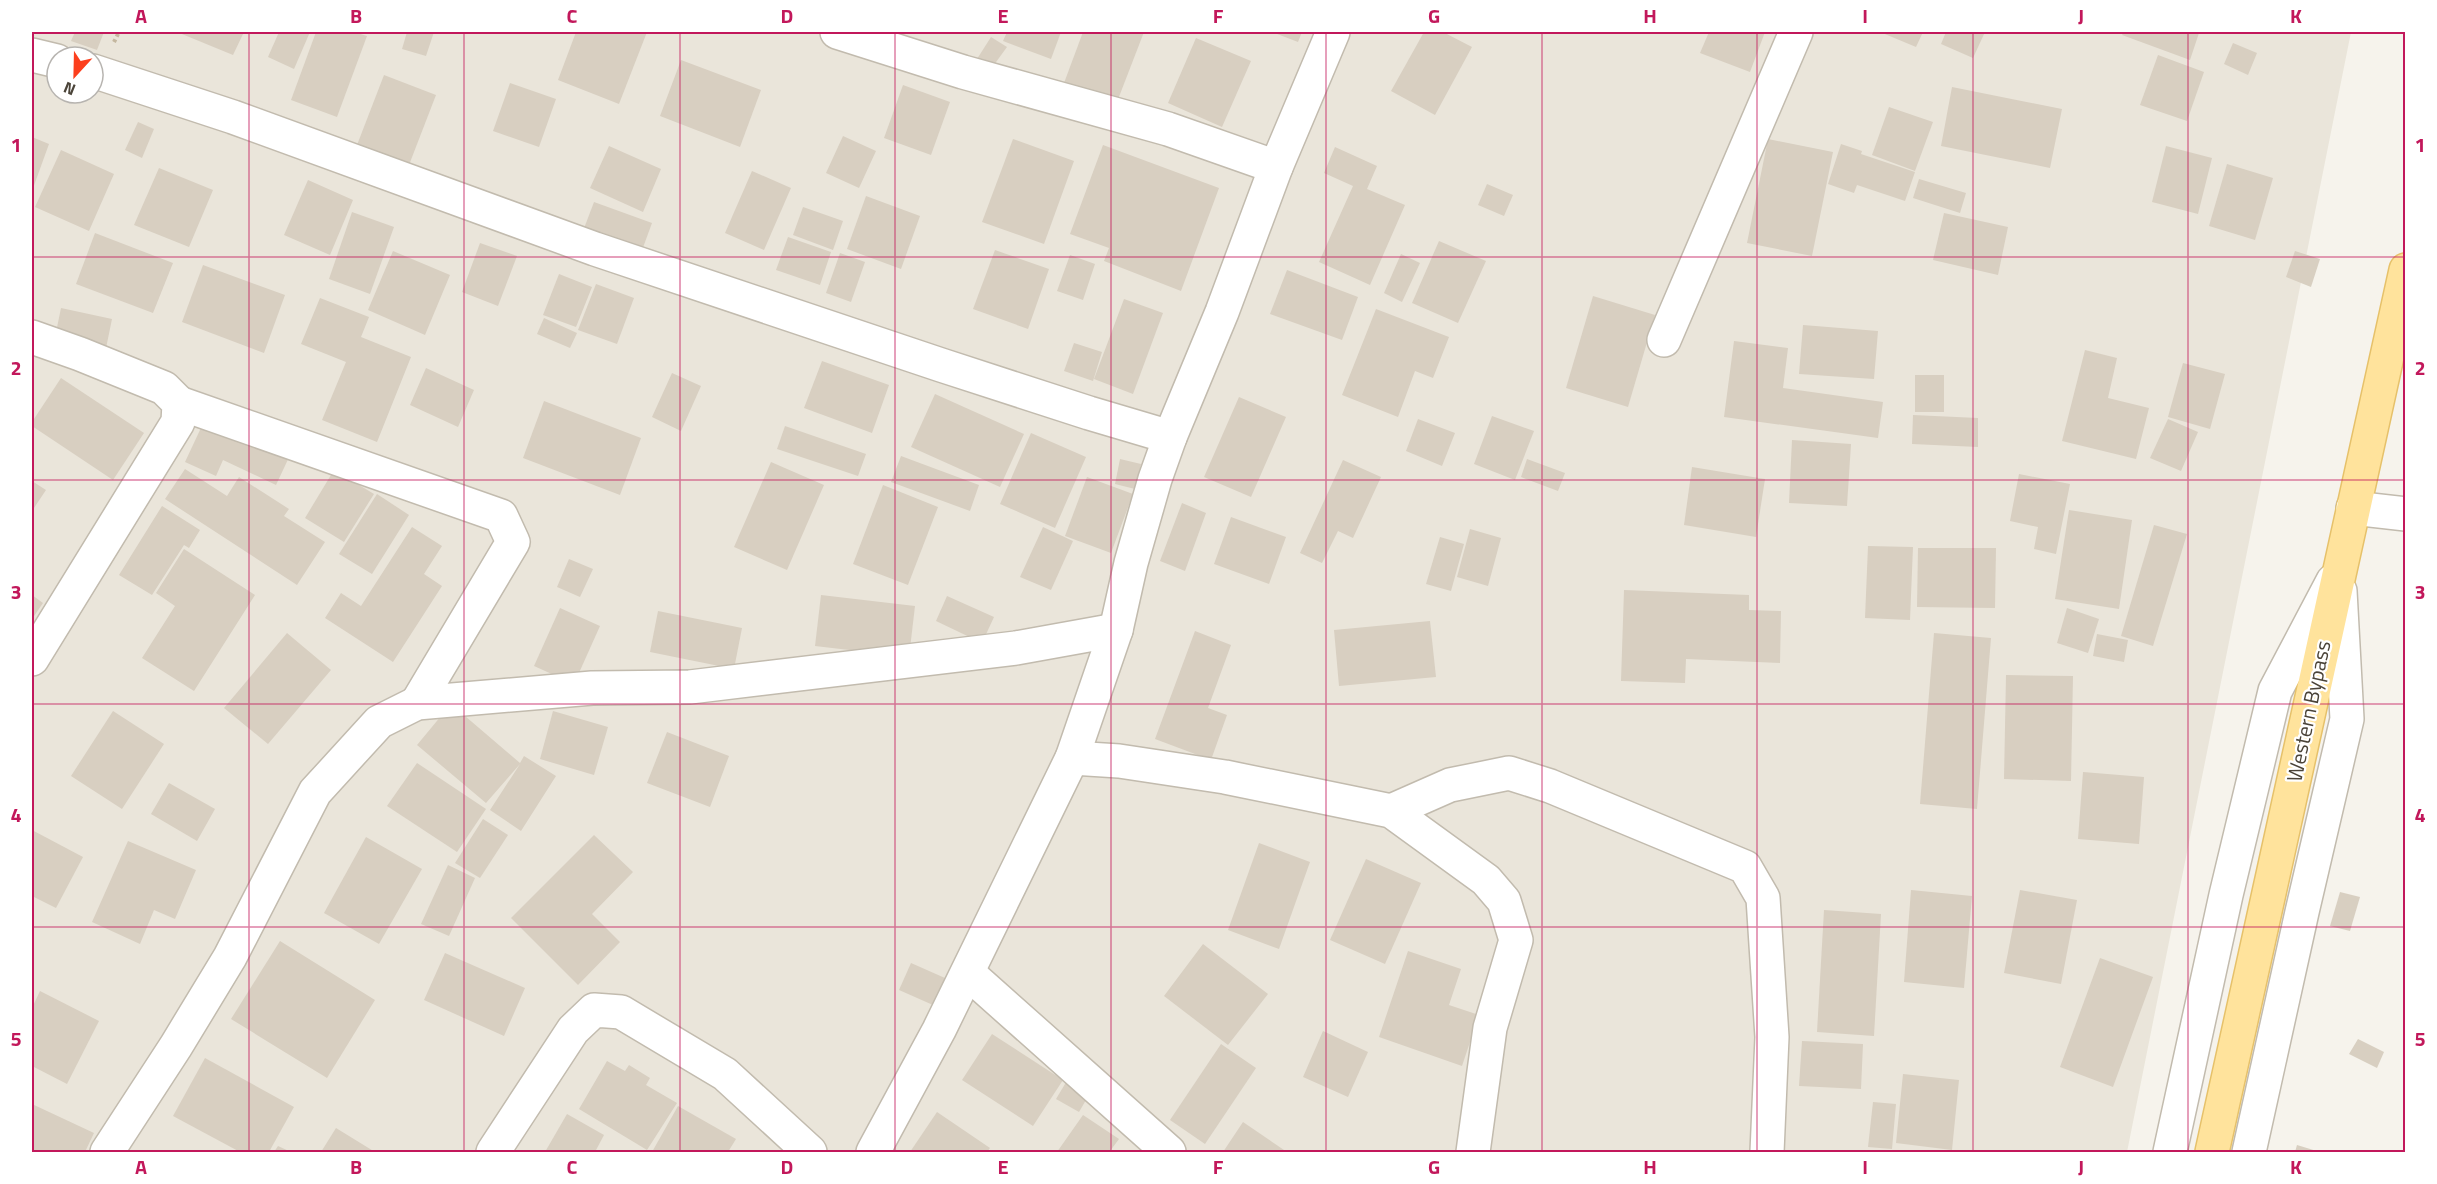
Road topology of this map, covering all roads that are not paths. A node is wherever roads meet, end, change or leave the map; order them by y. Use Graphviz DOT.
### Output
graph roads {
  1 [pos="837,32"];
  2 [pos="1333,32"];
  3 [pos="1796,32"];
  4 [pos="105,75"];
  5 [pos="1276,166"];
  6 [pos="2406,270"];
  7 [pos="32,337"];
  8 [pos="1664,340"];
  9 [pos="179,403"];
  10 [pos="1170,436"];
  11 [pos="2353,508"];
  12 [pos="2406,514"];
  13 [pos="2338,571"];
  14 [pos="1116,630"];
  15 [pos="32,659"];
  16 [pos="417,703"];
  17 [pos="1072,758"];
  18 [pos="1391,811"];
  19 [pos="968,973"];
  20 [pos="107,1152"];
  21 [pos="493,1152"];
  22 [pos="810,1152"];
  23 [pos="873,1152"];
  24 [pos="1168,1152"];
  25 [pos="1473,1152"];
  26 [pos="1767,1152"];
  27 [pos="2170,1152"];
  28 [pos="2212,1152"];
  29 [pos="2249,1152"];
  1 -- 5 [label="street"];
  2 -- 5 [label="street"];
  3 -- 8 [label="street"];
  4 -- 10 [label="street"];
  5 -- 10 [label="street"];
  6 -- 11 [label="main road, Western Bypass"];
  7 -- 9 [label="street"];
  9 -- 15 [label="street"];
  9 -- 16 [label="street"];
  10 -- 14 [label="street"];
  11 -- 12 [label="street"];
  11 -- 13 [label="main road, Western Bypass"];
  13 -- 27 [label="street"];
  13 -- 28 [label="main road, Western Bypass"];
  13 -- 29 [label="street"];
  14 -- 16 [label="street"];
  14 -- 17 [label="street"];
  16 -- 20 [label="street"];
  17 -- 18 [label="street"];
  17 -- 19 [label="street"];
  18 -- 25 [label="street"];
  18 -- 26 [label="street"];
  19 -- 23 [label="street"];
  19 -- 24 [label="street"];
  21 -- 22 [label="street"];
}
